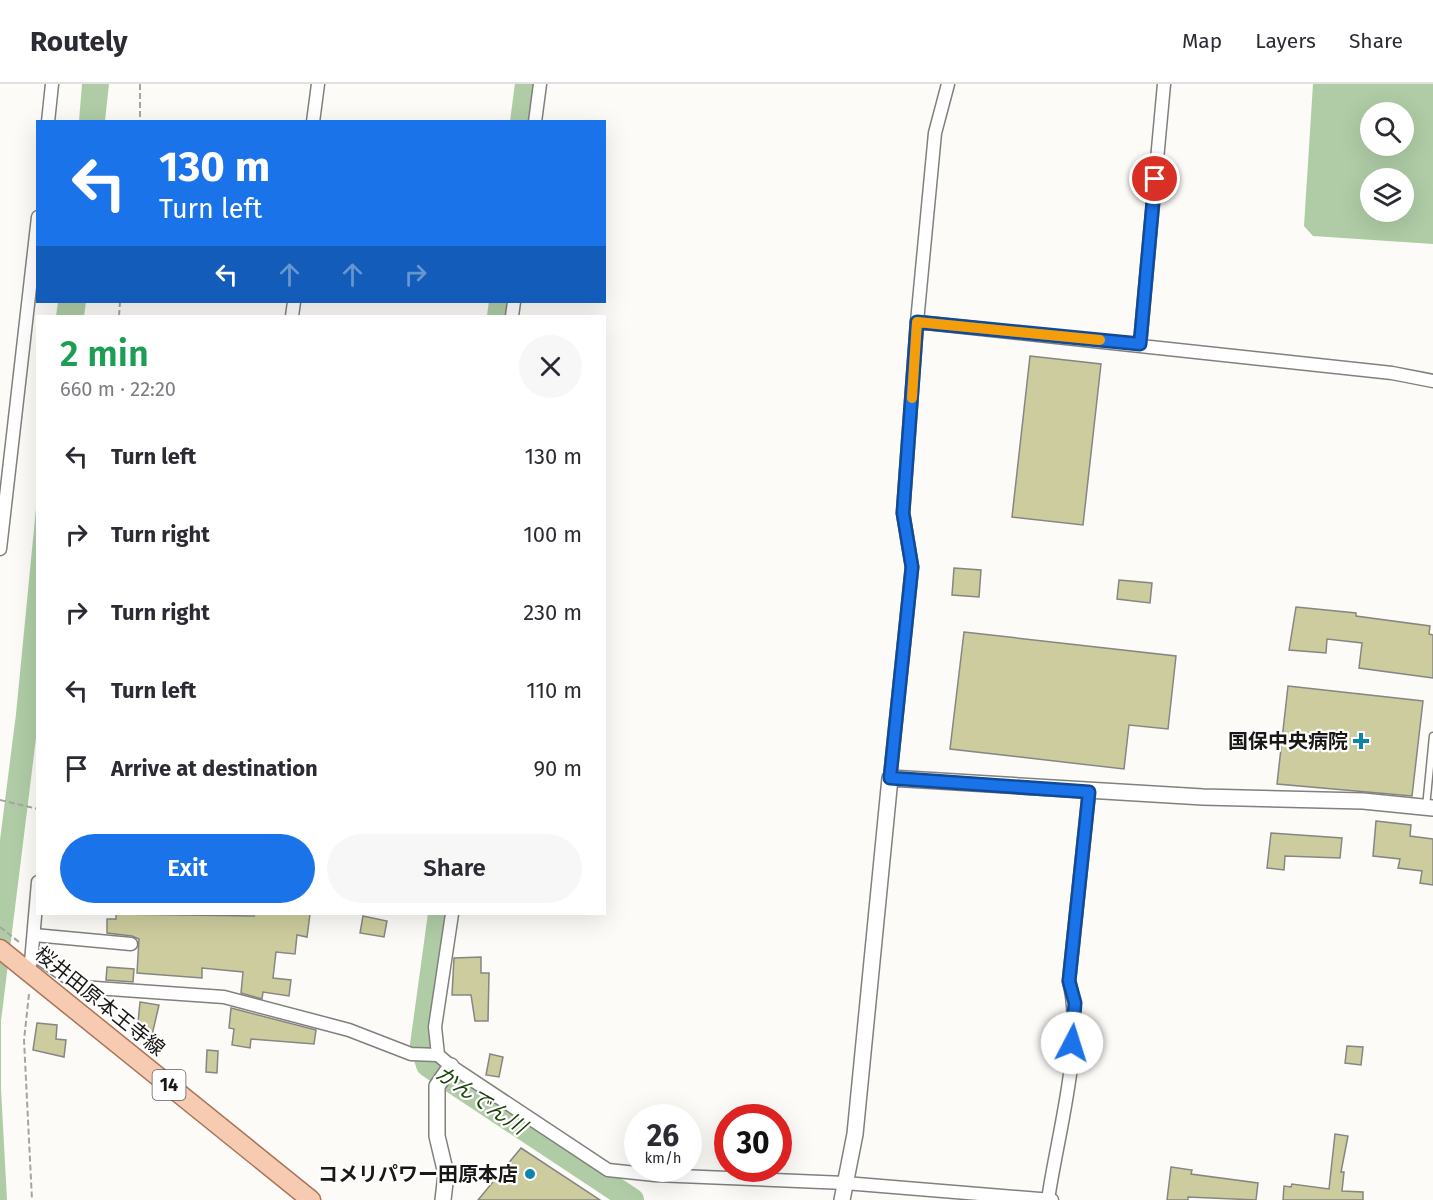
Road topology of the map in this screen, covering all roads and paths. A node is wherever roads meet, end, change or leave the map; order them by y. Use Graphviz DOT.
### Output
graph roads {
  1 [pos="52,84"];
  2 [pos="140,84"];
  3 [pos="318,84"];
  4 [pos="540,84"];
  5 [pos="948,84"];
  6 [pos="1164,84"];
  7 [pos="48,120"];
  8 [pos="140,120"];
  9 [pos="313,120"];
  10 [pos="535,120"];
  11 [pos="36,234"];
  12 [pos="917,322"];
  13 [pos="1140,344"];
  14 [pos="1433,381"];
  15 [pos="0,549"];
  16 [pos="1433,736"];
  17 [pos="890,778"];
  18 [pos="1089,792"];
  19 [pos="0,800"];
  20 [pos="36,808"];
  21 [pos="1430,808"];
  22 [pos="36,908"];
  23 [pos="451,915"];
  24 [pos="0,927"];
  25 [pos="34,935"];
  26 [pos="22,944"];
  27 [pos="131,944"];
  28 [pos="0,949"];
  29 [pos="31,968"];
  30 [pos="438,1055"];
  31 [pos="451,1066"];
  32 [pos="844,1183"];
  33 [pos="32,1200"];
  34 [pos="311,1200"];
  35 [pos="443,1200"];
  36 [pos="842,1200"];
  37 [pos="1050,1200"];
  1 -- 7 [label="street"];
  2 -- 8 [label="path"];
  3 -- 9 [label="street"];
  4 -- 10 [label="street"];
  5 -- 12 [label="street"];
  6 -- 13 [label="street"];
  11 -- 15 [label="street"];
  12 -- 13 [label="street"];
  12 -- 17 [label="street"];
  13 -- 14 [label="street"];
  16 -- 21 [label="lane"];
  17 -- 18 [label="street"];
  17 -- 32 [label="street"];
  18 -- 21 [label="street"];
  18 -- 37 [label="street"];
  19 -- 20 [label="path"];
  22 -- 25 [label="street"];
  23 -- 30 [label="street"];
  24 -- 26 [label="path"];
  25 -- 27 [label="street"];
  25 -- 29 [label="street"];
  28 -- 29 [label="main road, 桜井田原本王寺線 / 14"];
  29 -- 30 [label="street"];
  29 -- 33 [label="path"];
  29 -- 34 [label="main road, 桜井田原本王寺線 / 14"];
  30 -- 31 [label="street"];
  31 -- 32 [label="street"];
  31 -- 35 [label="street"];
  32 -- 36 [label="street"];
  32 -- 37 [label="street"];
}
